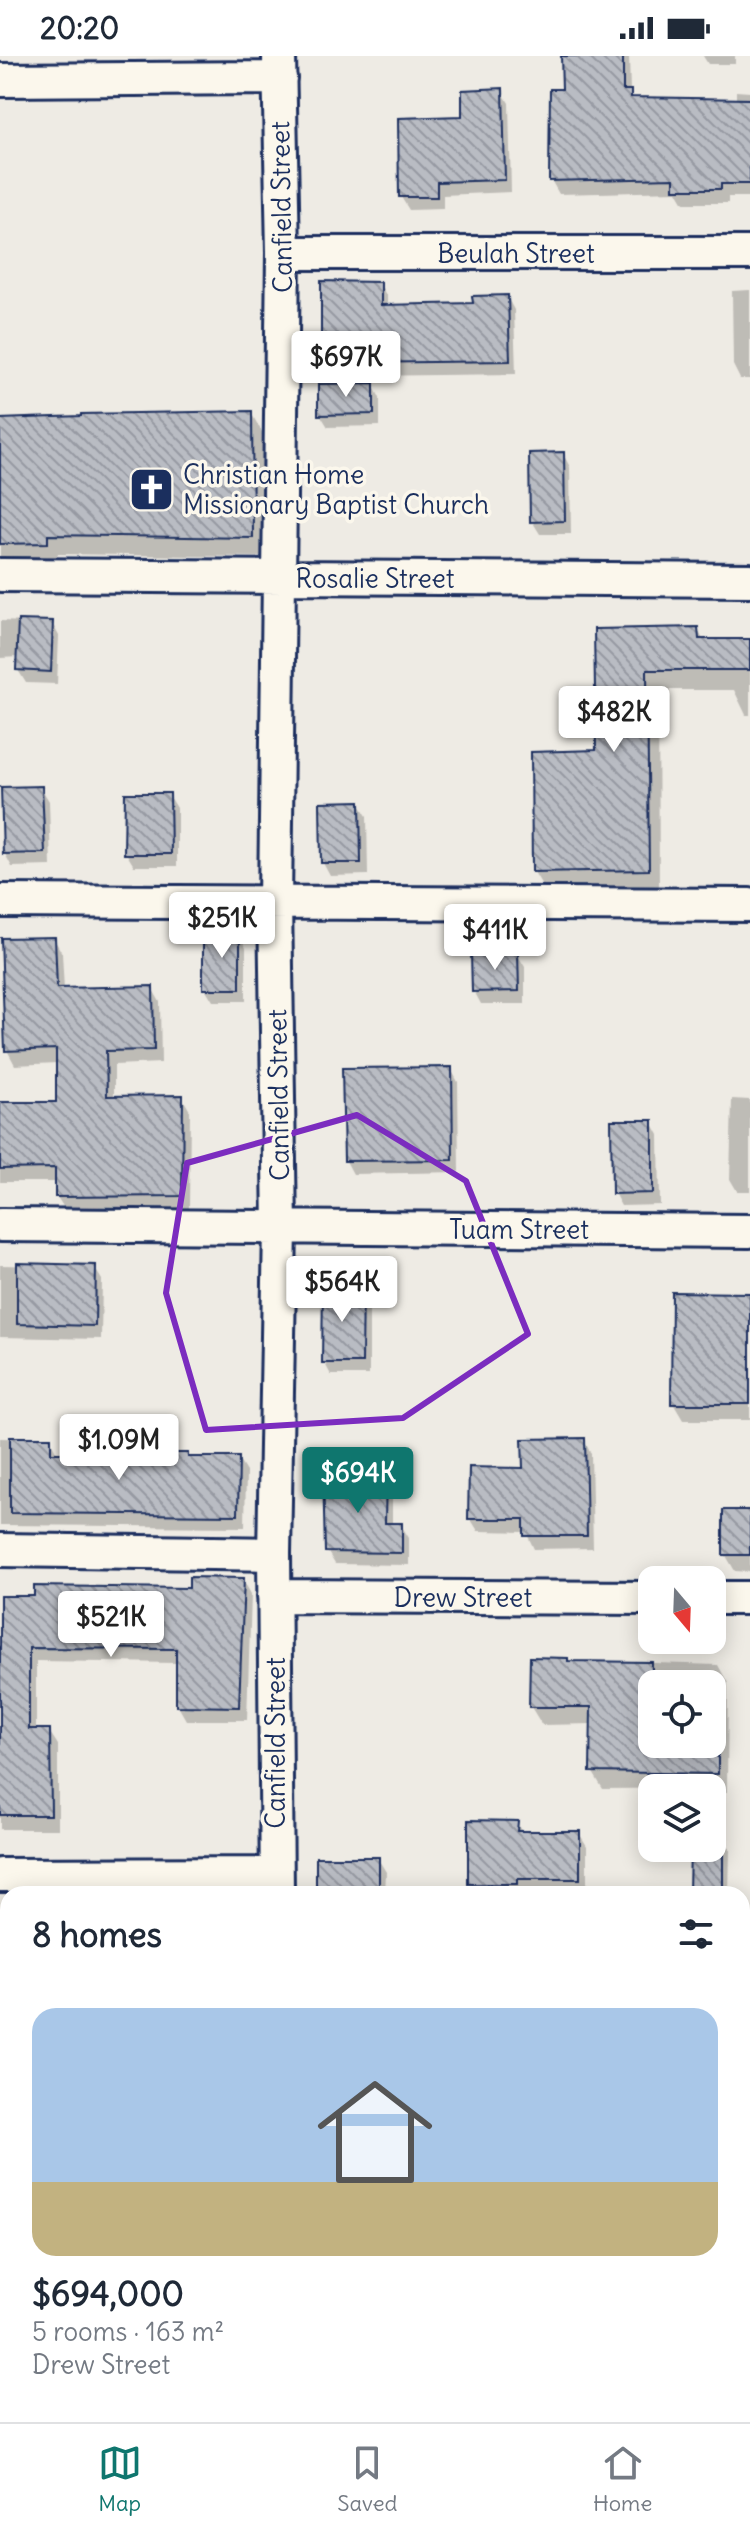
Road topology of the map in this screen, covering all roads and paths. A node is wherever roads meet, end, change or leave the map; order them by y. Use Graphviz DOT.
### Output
graph roads {
  1 [pos="279,67"];
  2 [pos="0,80"];
  3 [pos="283,253"];
  4 [pos="750,253"];
  5 [pos="0,575"];
  6 [pos="279,577"];
  7 [pos="750,580"];
  8 [pos="0,901"];
  9 [pos="275,902"];
  10 [pos="750,905"];
  11 [pos="0,1225"];
  12 [pos="280,1228"];
  13 [pos="750,1231"];
  14 [pos="0,1550"];
  15 [pos="274,1554"];
  16 [pos="274,1596"];
  17 [pos="638,1598"];
  18 [pos="726,1598"];
  19 [pos="750,1598"];
  20 [pos="0,1875"];
  21 [pos="276,1884"];
  1 -- 2 [label="street"];
  1 -- 3 [label="street, Canfield Street"];
  3 -- 4 [label="street, Beulah Street"];
  3 -- 6 [label="street, Canfield Street"];
  5 -- 6 [label="street, Rosalie Street"];
  6 -- 7 [label="street, Rosalie Street"];
  6 -- 9 [label="street, Canfield Street"];
  8 -- 9 [label="street"];
  9 -- 10 [label="street"];
  9 -- 12 [label="street, Canfield Street"];
  11 -- 12 [label="street, Tuam Street"];
  12 -- 13 [label="street, Tuam Street"];
  12 -- 15 [label="street, Canfield Street"];
  14 -- 15 [label="street"];
  15 -- 16 [label="street, Canfield Street"];
  16 -- 17 [label="street, Drew Street"];
  16 -- 21 [label="street, Canfield Street"];
  18 -- 19 [label="street"];
  20 -- 21 [label="street"];
}
